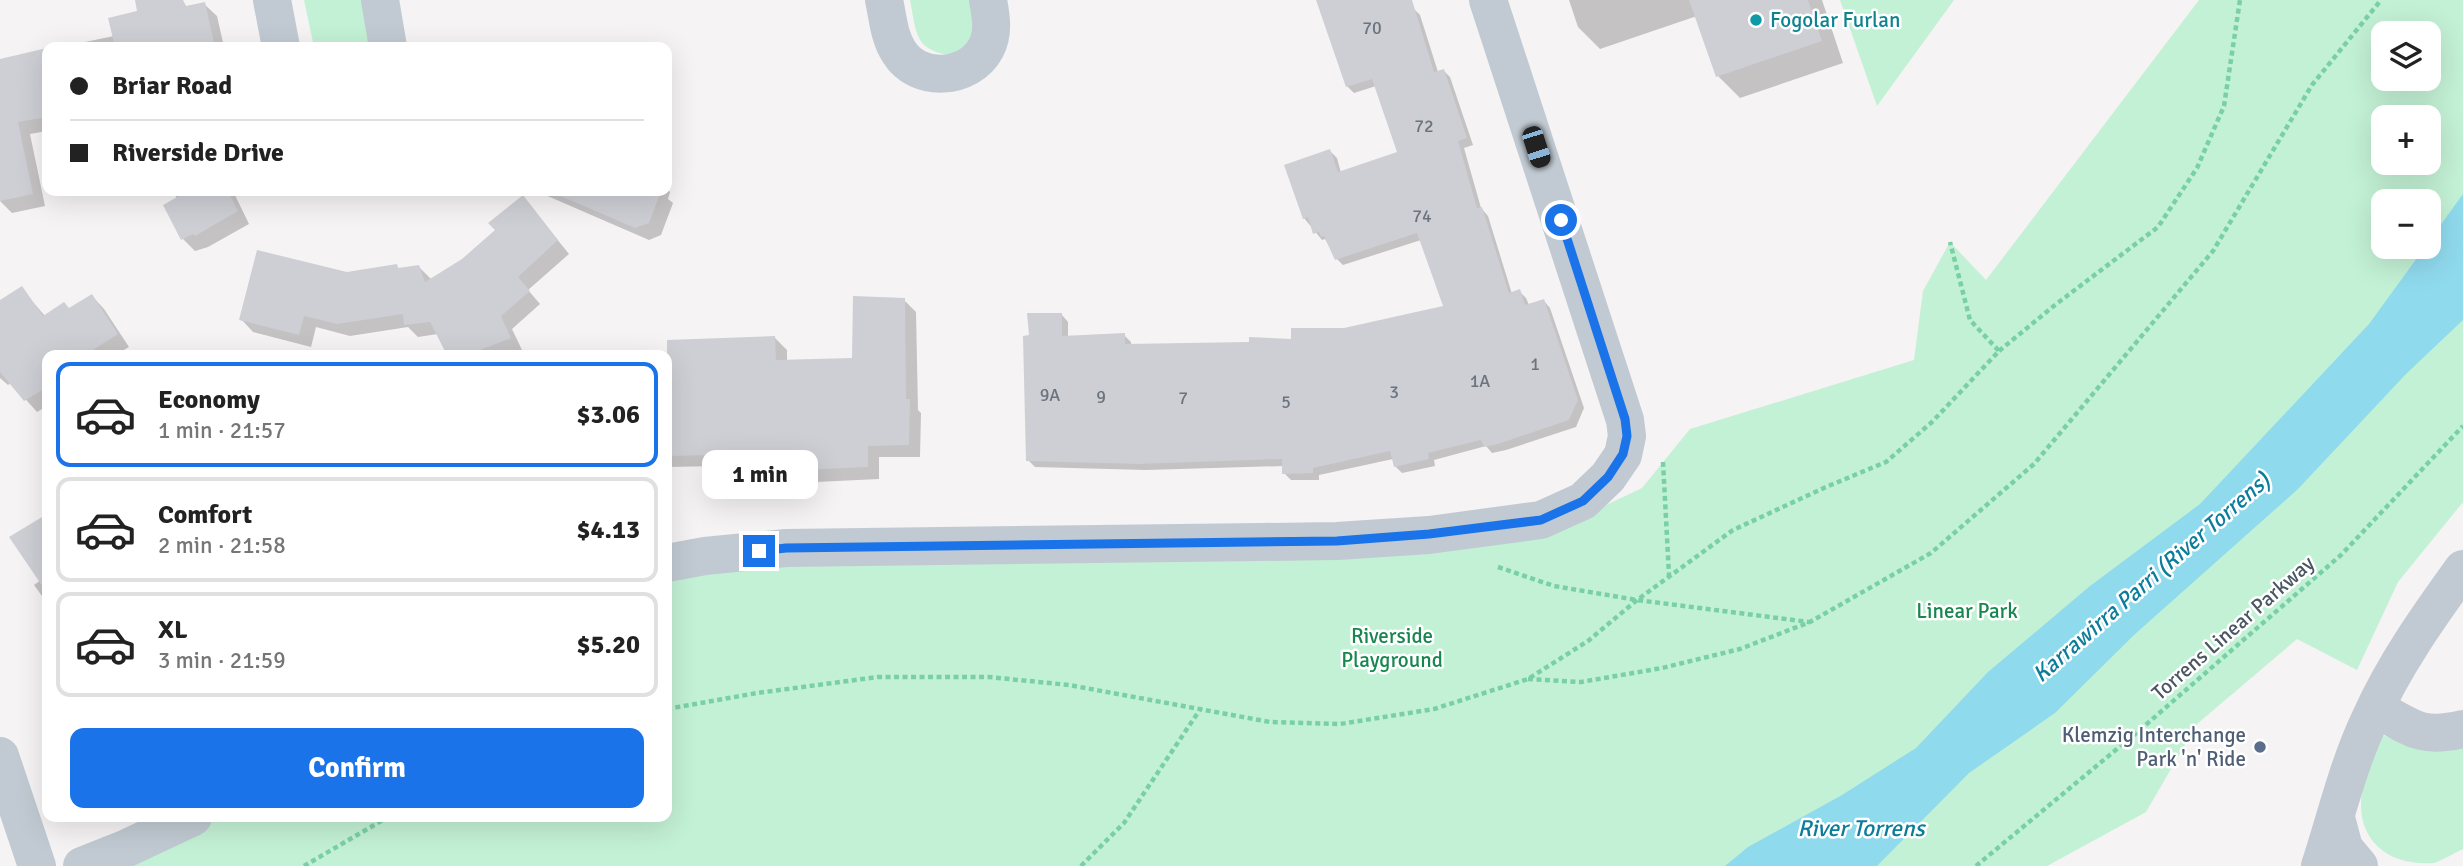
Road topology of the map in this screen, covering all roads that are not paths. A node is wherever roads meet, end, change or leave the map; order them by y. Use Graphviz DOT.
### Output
graph roads {
  1 [pos="272,0"];
  2 [pos="380,0"];
  3 [pos="884,0"];
  4 [pos="988,0"];
  5 [pos="1488,0"];
  6 [pos="280,42"];
  7 [pos="387,42"];
  8 [pos="672,562"];
  9 [pos="2463,569"];
  10 [pos="2376,708"];
  11 [pos="2463,729"];
  12 [pos="0,756"];
  13 [pos="2336,818"];
  14 [pos="182,822"];
  15 [pos="37,866"];
  16 [pos="82,866"];
  17 [pos="2320,866"];
  18 [pos="2359,866"];
  1 -- 6 [label="street"];
  2 -- 7 [label="street"];
  3 -- 4 [label="street"];
  5 -- 8 [label="street"];
  9 -- 10 [label="street"];
  10 -- 11 [label="street"];
  10 -- 13 [label="street"];
  12 -- 15 [label="street"];
  13 -- 17 [label="street"];
  13 -- 18 [label="street"];
  14 -- 16 [label="street"];
}
